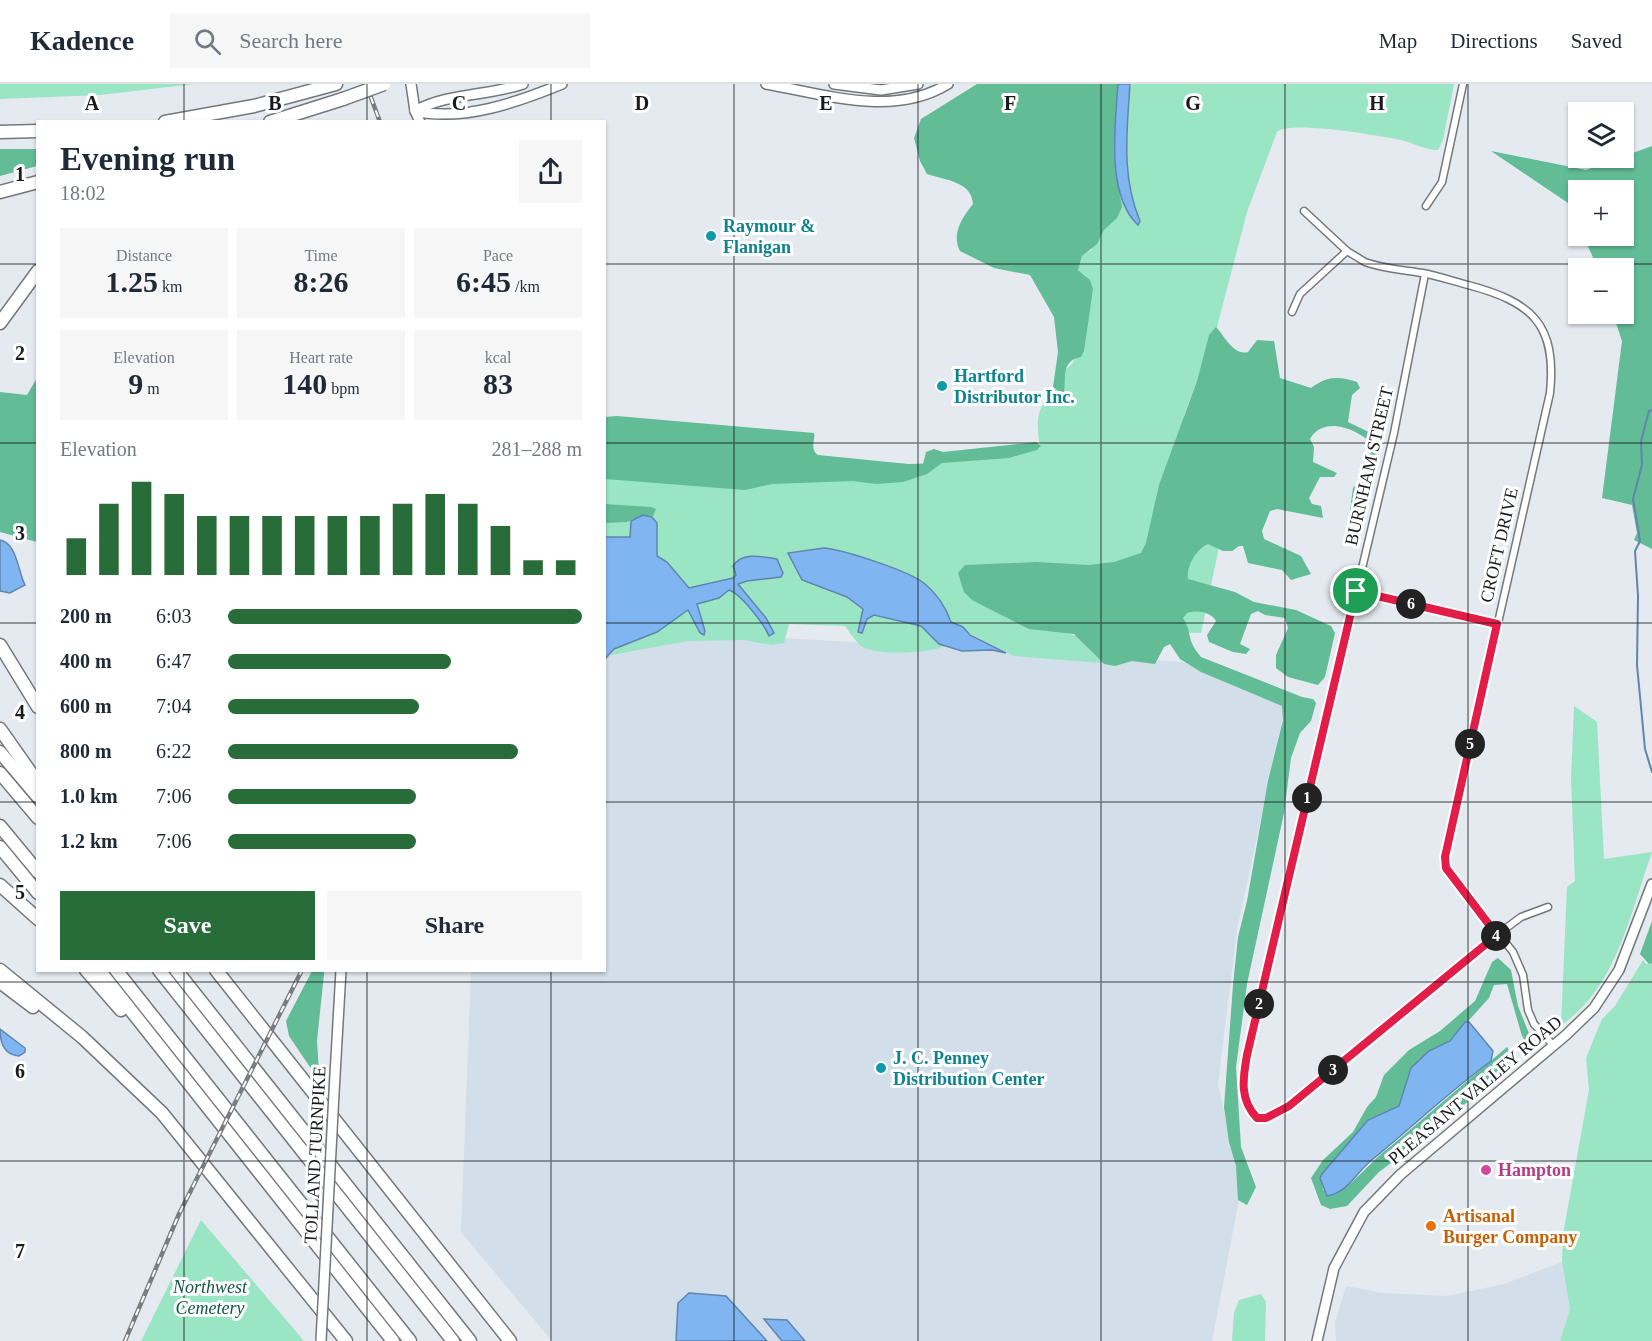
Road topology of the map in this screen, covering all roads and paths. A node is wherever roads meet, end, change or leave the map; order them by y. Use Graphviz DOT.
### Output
graph roads {
  1 [pos="336,84"];
  2 [pos="384,84"];
  3 [pos="411,84"];
  4 [pos="523,84"];
  5 [pos="562,84"];
  6 [pos="767,84"];
  7 [pos="834,84"];
  8 [pos="918,84"];
  9 [pos="948,84"];
  10 [pos="1463,84"];
  11 [pos="860,88"];
  12 [pos="493,93"];
  13 [pos="858,100"];
  14 [pos="329,104"];
  15 [pos="496,106"];
  16 [pos="415,111"];
  17 [pos="175,120"];
  18 [pos="277,120"];
  19 [pos="299,120"];
  20 [pos="413,120"];
  21 [pos="419,120"];
  22 [pos="36,131"];
  23 [pos="0,132"];
  24 [pos="36,183"];
  25 [pos="0,192"];
  26 [pos="1425,206"];
  27 [pos="1304,211"];
  28 [pos="1347,251"];
  29 [pos="1425,274"];
  30 [pos="36,275"];
  31 [pos="1292,312"];
  32 [pos="0,323"];
  33 [pos="1356,591"];
  34 [pos="1497,624"];
  35 [pos="0,645"];
  36 [pos="36,704"];
  37 [pos="0,729"];
  38 [pos="0,752"];
  39 [pos="0,773"];
  40 [pos="36,780"];
  41 [pos="36,795"];
  42 [pos="36,816"];
  43 [pos="0,826"];
  44 [pos="0,847"];
  45 [pos="36,870"];
  46 [pos="1652,884"];
  47 [pos="0,885"];
  48 [pos="36,891"];
  49 [pos="1548,907"];
  50 [pos="36,917"];
  51 [pos="1497,935"];
  52 [pos="0,970"];
  53 [pos="88,972"];
  54 [pos="101,972"];
  55 [pos="118,972"];
  56 [pos="161,972"];
  57 [pos="178,972"];
  58 [pos="218,972"];
  59 [pos="341,972"];
  60 [pos="0,982"];
  61 [pos="147,1031"];
  62 [pos="1553,1045"];
  63 [pos="102,1057"];
  64 [pos="1321,1321"];
  65 [pos="321,1341"];
  66 [pos="345,1341"];
  67 [pos="393,1341"];
  68 [pos="410,1341"];
  69 [pos="453,1341"];
  70 [pos="470,1341"];
  71 [pos="510,1341"];
  72 [pos="1317,1341"];
  73 [pos="1323,1341"];
  1 -- 17 [label="highway"];
  2 -- 14 [label="highway, bridge"];
  3 -- 16 [label="main road"];
  4 -- 12 [label="main road"];
  5 -- 15 [label="main road"];
  6 -- 13 [label="main road"];
  7 -- 11 [label="main road"];
  8 -- 11 [label="main road"];
  9 -- 13 [label="main road"];
  10 -- 26 [label="street"];
  11 -- 13 [label="main road"];
  12 -- 15 [label="main road"];
  12 -- 16 [label="main road"];
  14 -- 18 [label="highway"];
  14 -- 19 [label="highway"];
  15 -- 16 [label="main road"];
  16 -- 20 [label="main road"];
  16 -- 21 [label="main road"];
  22 -- 23 [label="highway"];
  24 -- 25 [label="highway"];
  27 -- 28 [label="street, CROFT DRIVE"];
  28 -- 29 [label="street, CROFT DRIVE"];
  28 -- 31 [label="street"];
  29 -- 33 [label="street, BURNHAM STREET"];
  29 -- 34 [label="street, CROFT DRIVE"];
  30 -- 32 [label="highway"];
  33 -- 34 [label="street"];
  33 -- 51 [label="street, BURNHAM STREET"];
  34 -- 51 [label="street, CROFT DRIVE"];
  35 -- 36 [label="highway"];
  37 -- 40 [label="highway"];
  38 -- 41 [label="highway"];
  39 -- 42 [label="highway"];
  43 -- 45 [label="highway"];
  44 -- 48 [label="highway"];
  46 -- 62 [label="main road, PLEASANT VALLEY ROAD"];
  47 -- 50 [label="highway"];
  49 -- 51 [label="street"];
  51 -- 62 [label="street, CROFT DRIVE"];
  52 -- 63 [label="highway"];
  53 -- 61 [label="highway"];
  54 -- 61 [label="highway"];
  55 -- 68 [label="highway"];
  56 -- 69 [label="highway"];
  57 -- 70 [label="highway"];
  58 -- 71 [label="highway"];
  59 -- 65 [label="main road, TOLLAND TURNPIKE, bridge"];
  60 -- 63 [label="highway"];
  61 -- 67 [label="highway"];
  62 -- 64 [label="main road, PLEASANT VALLEY ROAD"];
  63 -- 66 [label="highway"];
  64 -- 72 [label="main road, PLEASANT VALLEY ROAD"];
  64 -- 73 [label="main road, PLEASANT VALLEY ROAD"];
}
